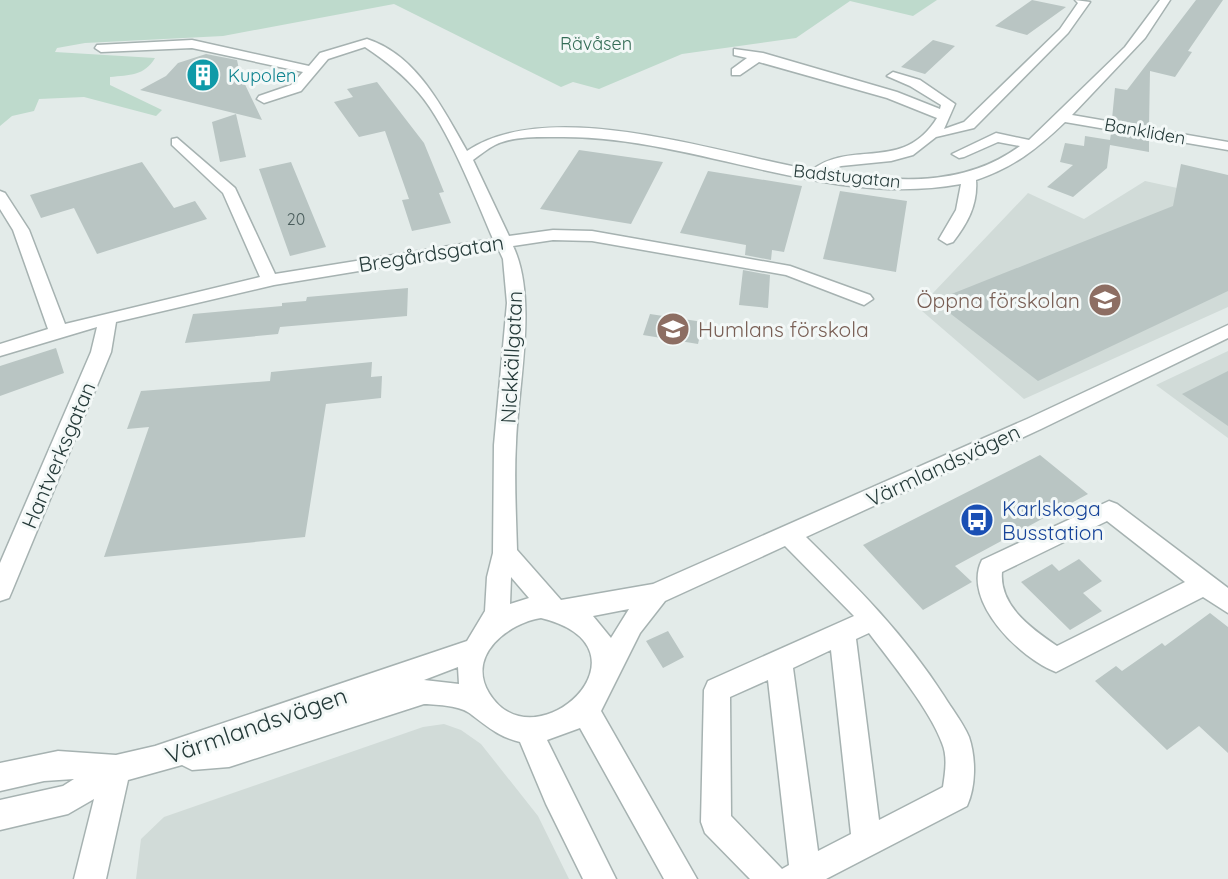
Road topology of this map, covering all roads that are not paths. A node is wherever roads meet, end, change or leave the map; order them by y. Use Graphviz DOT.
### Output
graph roads {
  1 [pos="1080,0"];
  2 [pos="1166,0"];
  3 [pos="101,48"];
  4 [pos="738,52"];
  5 [pos="759,56"];
  6 [pos="310,69"];
  7 [pos="736,72"];
  8 [pos="893,76"];
  9 [pos="264,99"];
  10 [pos="945,116"];
  11 [pos="1062,117"];
  12 [pos="933,133"];
  13 [pos="177,142"];
  14 [pos="1034,145"];
  15 [pos="1228,146"];
  16 [pos="959,154"];
  17 [pos="465,159"];
  18 [pos="816,175"];
  19 [pos="968,178"];
  20 [pos="0,197"];
  21 [pos="947,239"];
  22 [pos="505,242"];
  23 [pos="269,279"];
  24 [pos="864,299"];
  25 [pos="108,317"];
  26 [pos="58,331"];
  27 [pos="1228,331"];
  28 [pos="0,350"];
  29 [pos="789,535"];
  30 [pos="505,553"];
  31 [pos="1205,584"];
  32 [pos="0,591"];
  33 [pos="656,594"];
  34 [pos="1228,602"];
  35 [pos="558,609"];
  36 [pos="873,619"];
  37 [pos="492,626"];
  38 [pos="842,632"];
  39 [pos="475,650"];
  40 [pos="779,661"];
  41 [pos="605,672"];
  42 [pos="480,703"];
  43 [pos="584,712"];
  44 [pos="529,731"];
  45 [pos="155,760"];
  46 [pos="116,769"];
  47 [pos="0,777"];
  48 [pos="0,815"];
  49 [pos="867,840"];
  50 [pos="802,877"];
  51 [pos="90,879"];
  52 [pos="600,879"];
  53 [pos="681,879"];
  54 [pos="771,879"];
  1 -- 12 [label="street"];
  2 -- 11 [label="street, Badstugatan"];
  3 -- 6 [label="street"];
  4 -- 5 [label="street"];
  5 -- 7 [label="street"];
  5 -- 10 [label="street"];
  6 -- 9 [label="street"];
  6 -- 17 [label="street, Nickkällgatan"];
  8 -- 10 [label="street"];
  10 -- 12 [label="street"];
  11 -- 14 [label="street, Badstugatan"];
  11 -- 15 [label="street, Bankliden"];
  12 -- 18 [label="street"];
  13 -- 23 [label="street"];
  14 -- 16 [label="street"];
  14 -- 19 [label="street, Badstugatan"];
  17 -- 18 [label="street, Badstugatan"];
  17 -- 22 [label="street, Nickkällgatan"];
  18 -- 19 [label="street, Badstugatan"];
  19 -- 21 [label="street"];
  20 -- 26 [label="street"];
  22 -- 23 [label="street, Bregårdsgatan"];
  22 -- 24 [label="street, Bregårdsgatan"];
  22 -- 30 [label="street, Nickkällgatan"];
  23 -- 25 [label="street, Bregårdsgatan"];
  25 -- 26 [label="street, Bregårdsgatan"];
  25 -- 32 [label="street, Hantverksgatan"];
  26 -- 28 [label="street, Bregårdsgatan"];
  27 -- 29 [label="street, Värmlandsvägen"];
  29 -- 33 [label="street, Värmlandsvägen"];
  29 -- 36 [label="street"];
  30 -- 35 [label="street"];
  30 -- 37 [label="street, Nickkällgatan"];
  31 -- 31 [label="street"];
  31 -- 34 [label="street"];
  33 -- 35 [label="street, Värmlandsvägen"];
  33 -- 41 [label="street, Värmlandsvägen"];
  35 -- 37 [label="street"];
  35 -- 41 [label="street"];
  36 -- 38 [label="street"];
  36 -- 49 [label="street"];
  37 -- 39 [label="street"];
  38 -- 40 [label="street"];
  38 -- 49 [label="street"];
  39 -- 42 [label="street"];
  39 -- 45 [label="street, Värmlandsvägen"];
  40 -- 50 [label="street"];
  40 -- 54 [label="street"];
  41 -- 43 [label="street"];
  42 -- 44 [label="street"];
  42 -- 45 [label="street, Värmlandsvägen"];
  43 -- 44 [label="street"];
  43 -- 53 [label="street"];
  44 -- 52 [label="street"];
  45 -- 46 [label="street"];
  46 -- 47 [label="street"];
  46 -- 48 [label="street"];
  46 -- 51 [label="street"];
  49 -- 50 [label="street"];
}
